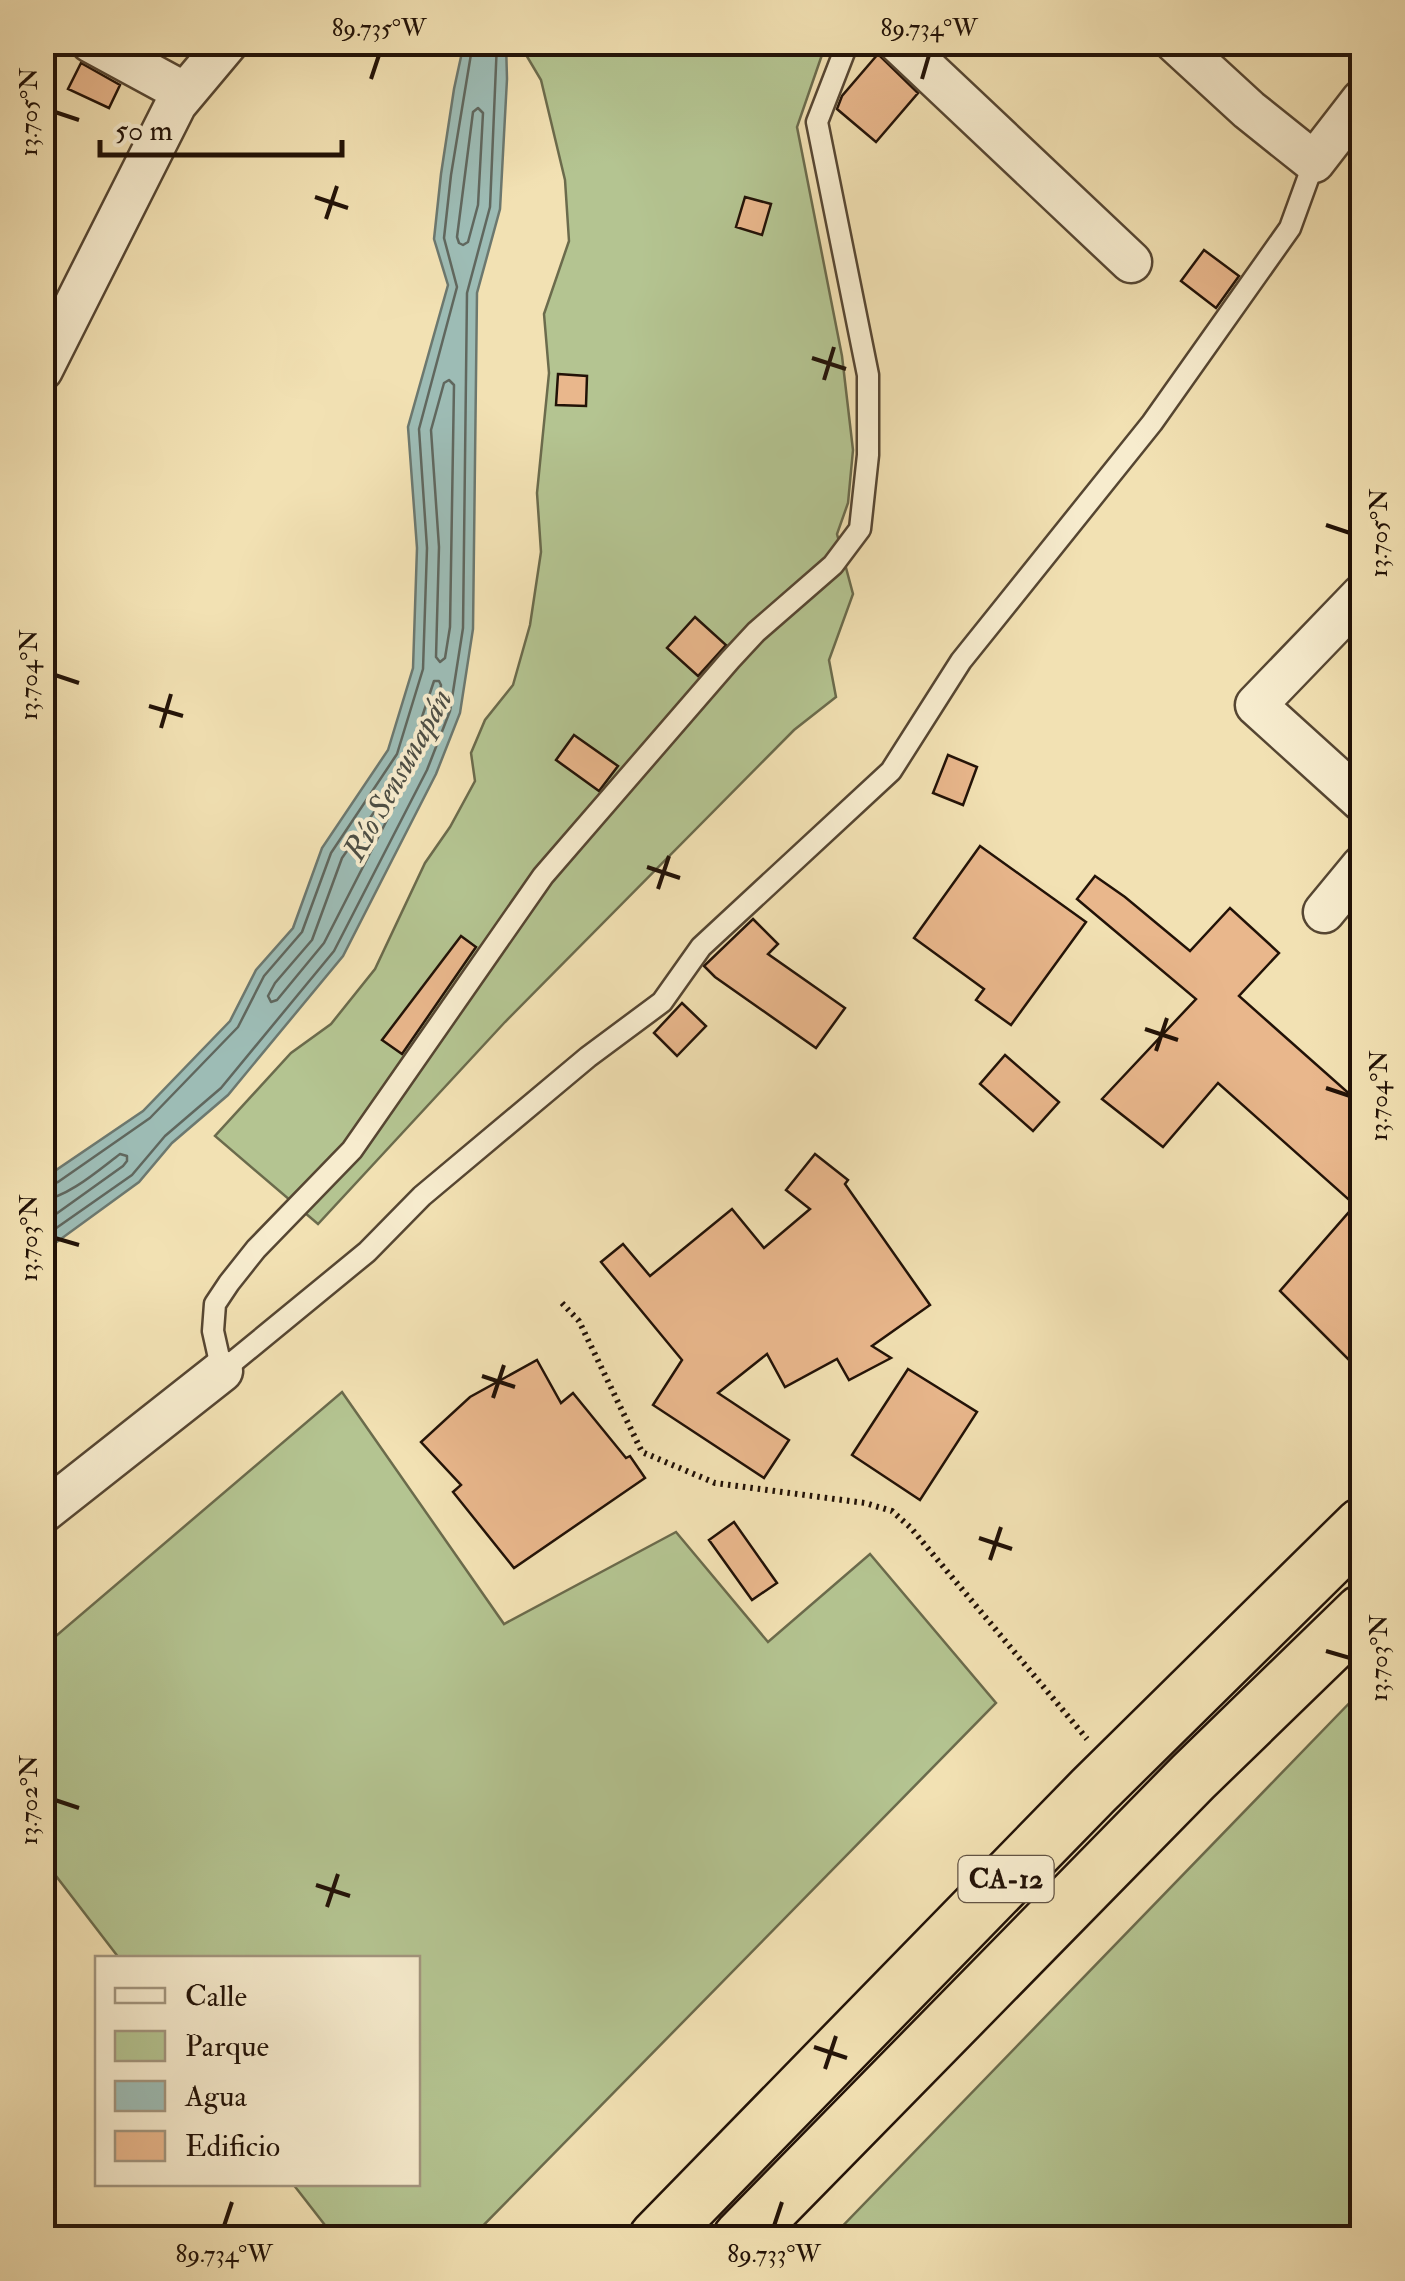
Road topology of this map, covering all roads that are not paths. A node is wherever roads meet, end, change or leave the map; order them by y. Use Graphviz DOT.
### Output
graph roads {
  1 [pos="91,42"];
  2 [pos="228,42"];
  3 [pos="848,42"];
  4 [pos="898,42"];
  5 [pos="1175,42"];
  6 [pos="186,93"];
  7 [pos="1362,100"];
  8 [pos="1314,162"];
  9 [pos="1130,262"];
  10 [pos="52,326"];
  11 [pos="42,370"];
  12 [pos="1362,594"];
  13 [pos="1362,801"];
  14 [pos="1362,866"];
  15 [pos="1324,912"];
  16 [pos="222,1371"];
  17 [pos="42,1513"];
  18 [pos="1362,1526"];
  19 [pos="1362,1613"];
  20 [pos="656,2238"];
  21 [pos="741,2238"];
  1 -- 6 [label="street"];
  2 -- 6 [label="street"];
  3 -- 16 [label="lane"];
  4 -- 9 [label="street"];
  5 -- 8 [label="street"];
  6 -- 10 [label="street"];
  7 -- 8 [label="street"];
  8 -- 16 [label="lane"];
  10 -- 11 [label="street"];
  12 -- 13 [label="street"];
  14 -- 15 [label="street"];
  16 -- 17 [label="street"];
  18 -- 20 [label="highway, CA-12"];
  19 -- 21 [label="highway, CA-12"];
}
